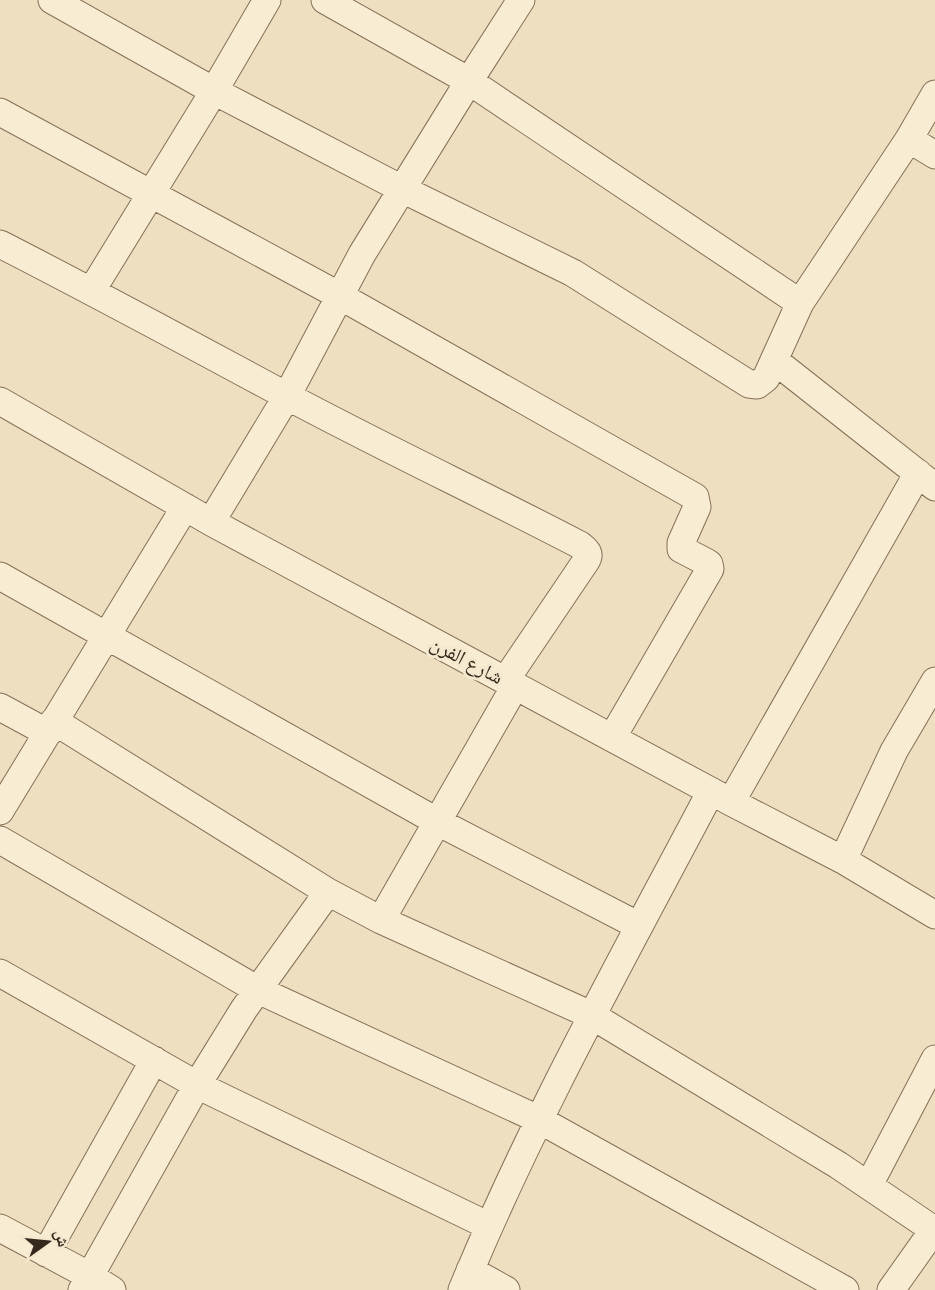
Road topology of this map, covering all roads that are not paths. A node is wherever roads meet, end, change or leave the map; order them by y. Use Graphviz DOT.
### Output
graph roads {
  1 [pos="52,0"];
  2 [pos="267,0"];
  3 [pos="325,0"];
  4 [pos="521,0"];
  5 [pos="469,81"];
  6 [pos="214,91"];
  7 [pos="935,94"];
  8 [pos="0,112"];
  9 [pos="909,139"];
  10 [pos="935,155"];
  11 [pos="402,189"];
  12 [pos="151,194"];
  13 [pos="0,244"];
  14 [pos="92,290"];
  15 [pos="340,296"];
  16 [pos="800,303"];
  17 [pos="774,360"];
  18 [pos="287,396"];
  19 [pos="0,400"];
  20 [pos="926,480"];
  21 [pos="184,507"];
  22 [pos="211,522"];
  23 [pos="0,576"];
  24 [pos="108,636"];
  25 [pos="935,681"];
  26 [pos="510,684"];
  27 [pos="0,707"];
  28 [pos="51,727"];
  29 [pos="612,738"];
  30 [pos="721,797"];
  31 [pos="0,812"];
  32 [pos="438,822"];
  33 [pos="0,840"];
  34 [pos="843,860"];
  35 [pos="328,892"];
  36 [pos="931,905"];
  37 [pos="381,920"];
  38 [pos="639,926"];
  39 [pos="0,973"];
  40 [pos="258,990"];
  41 [pos="591,1015"];
  42 [pos="935,1059"];
  43 [pos="154,1060"];
  44 [pos="197,1085"];
  45 [pos="538,1119"];
  46 [pos="869,1185"];
  47 [pos="489,1226"];
  48 [pos="0,1228"];
  49 [pos="934,1229"];
  50 [pos="46,1253"];
  51 [pos="466,1280"];
  52 [pos="86,1283"];
  53 [pos="112,1290"];
  54 [pos="506,1290"];
  55 [pos="845,1290"];
  56 [pos="891,1290"];
  1 -- 6 [label="street"];
  2 -- 6 [label="street"];
  3 -- 5 [label="street"];
  4 -- 5 [label="street"];
  5 -- 11 [label="street"];
  5 -- 16 [label="street"];
  6 -- 11 [label="street"];
  6 -- 12 [label="street"];
  7 -- 9 [label="street"];
  8 -- 12 [label="street"];
  9 -- 10 [label="street"];
  9 -- 16 [label="street"];
  11 -- 15 [label="street"];
  11 -- 17 [label="street"];
  12 -- 14 [label="street"];
  12 -- 15 [label="street"];
  13 -- 14 [label="street"];
  14 -- 18 [label="street"];
  15 -- 18 [label="street"];
  15 -- 29 [label="street"];
  16 -- 17 [label="street"];
  17 -- 20 [label="street"];
  18 -- 22 [label="street"];
  18 -- 26 [label="street"];
  19 -- 21 [label="street, شارع الفرن"];
  20 -- 30 [label="street"];
  21 -- 22 [label="street, شارع الفرن"];
  21 -- 24 [label="street"];
  22 -- 26 [label="street, شارع الفرن"];
  23 -- 24 [label="street"];
  24 -- 28 [label="street"];
  24 -- 32 [label="street"];
  25 -- 34 [label="street"];
  26 -- 29 [label="street, شارع الفرن"];
  26 -- 32 [label="street"];
  27 -- 28 [label="street"];
  28 -- 31 [label="street"];
  28 -- 35 [label="street"];
  29 -- 30 [label="street, شارع الفرن"];
  30 -- 34 [label="street, شارع الفرن"];
  30 -- 38 [label="street"];
  32 -- 37 [label="street"];
  32 -- 38 [label="street"];
  33 -- 40 [label="street"];
  34 -- 36 [label="street, شارع الفرن"];
  35 -- 37 [label="street"];
  35 -- 40 [label="street"];
  37 -- 41 [label="street"];
  38 -- 41 [label="street"];
  39 -- 43 [label="street"];
  40 -- 44 [label="street"];
  40 -- 45 [label="street"];
  41 -- 45 [label="street"];
  41 -- 46 [label="street"];
  42 -- 46 [label="street"];
  43 -- 44 [label="street"];
  43 -- 50 [label="street"];
  44 -- 47 [label="street"];
  44 -- 52 [label="street"];
  45 -- 47 [label="street"];
  45 -- 55 [label="street"];
  46 -- 49 [label="street"];
  47 -- 51 [label="street"];
  48 -- 50 [label="street"];
  49 -- 56 [label="street"];
  50 -- 52 [label="street"];
  51 -- 54 [label="street"];
  52 -- 53 [label="street"];
}
